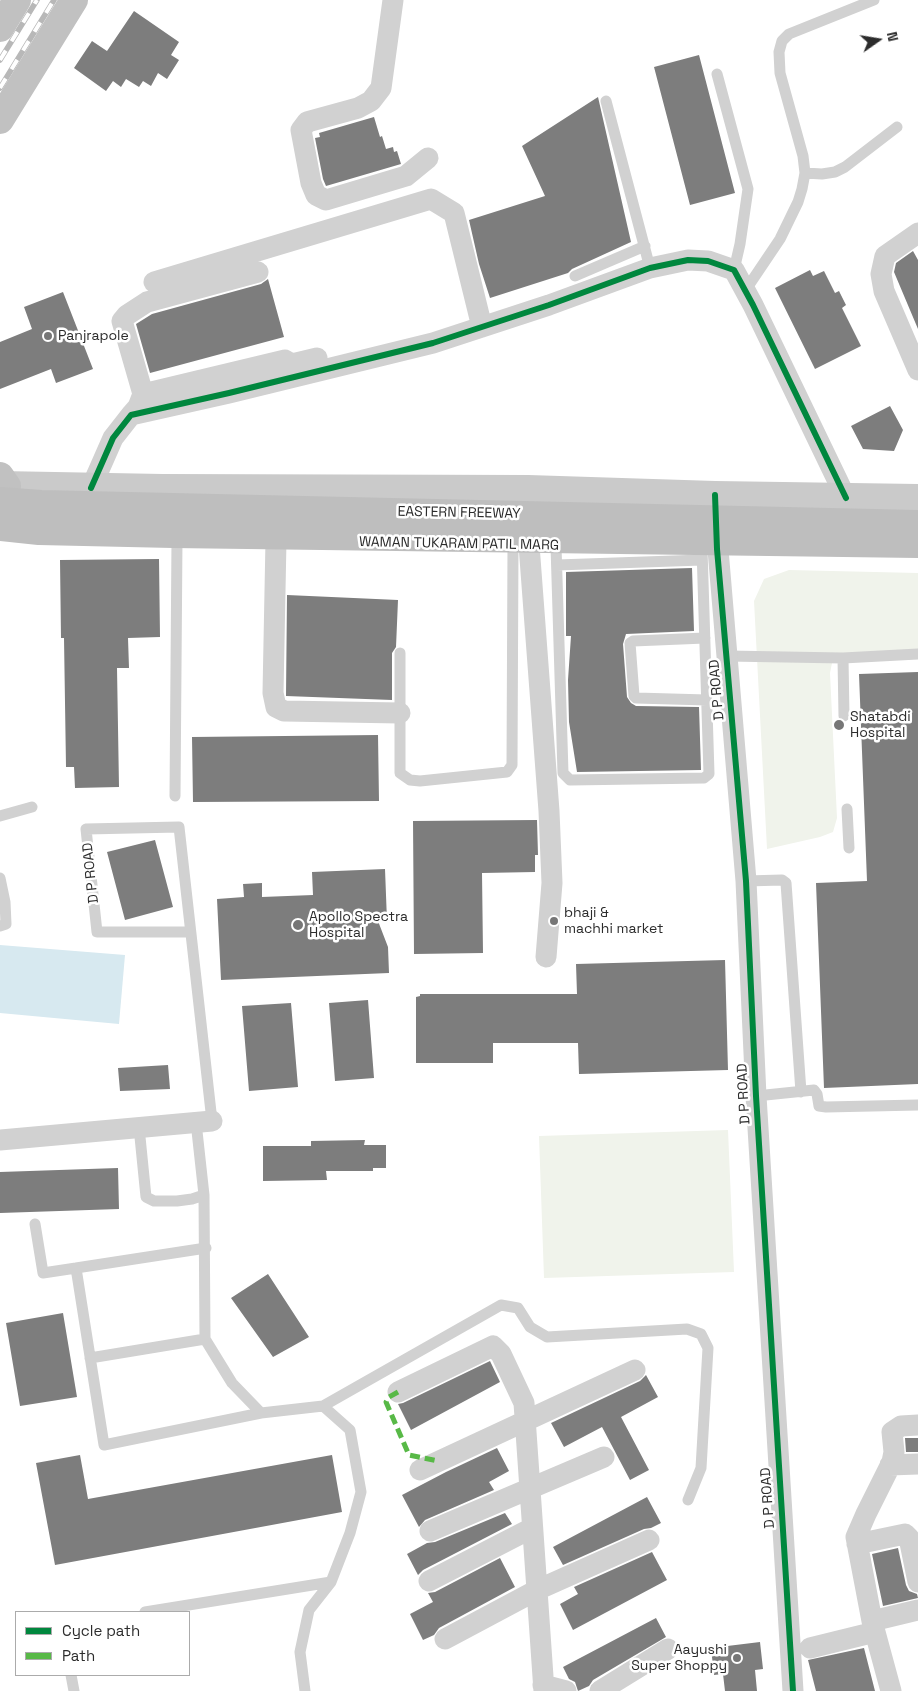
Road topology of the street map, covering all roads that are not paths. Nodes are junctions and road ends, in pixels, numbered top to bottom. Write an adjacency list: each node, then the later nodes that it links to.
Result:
1 (17, 0): 5 (highway)
2 (74, 0): 8 (highway)
3 (392, 0): 10 (street)
4 (874, 0): 11 (lane)
5 (0, 28)
6 (717, 74): 15 (lane)
7 (606, 101): 13 (lane)
8 (0, 120)
9 (897, 127): 11 (lane)
10 (428, 158)
11 (805, 173): 19 (lane)
12 (918, 233): 22 (street)
13 (645, 246): 14 (lane); 17 (lane)
14 (650, 268): 15 (street); 20 (street)
15 (734, 270): 19 (street)
16 (258, 272): 23 (street)
17 (575, 276)
18 (154, 282): 20 (street)
19 (745, 291): 30 (street)
20 (482, 327): 24 (street)
21 (324, 356): 23 (street)
22 (918, 370)
23 (143, 394): 24 (street)
24 (131, 415): 26 (street)
25 (2, 487): 26 (main road); 32 (highway, EASTERN FREEWAY, bridge)
26 (91, 488): 27 (main road)
27 (163, 488): 28 (main road); 35 (main road)
28 (490, 488): 29 (main road); 38 (main road)
29 (715, 495): 30 (main road); 40 (street, D P ROAD)
30 (846, 498): 31 (main road)
31 (918, 498)
32 (918, 524)
33 (0, 527): 37 (highway, EASTERN FREEWAY, bridge)
34 (0, 534): 35 (main road, WAMAN TUKARAM PATIL MARG)
35 (168, 539): 36 (main road, WAMAN TUKARAM PATIL MARG); 50 (lane)
36 (276, 540): 38 (main road, WAMAN TUKARAM PATIL MARG); 48 (street)
37 (918, 544)
38 (510, 545): 41 (main road, WAMAN TUKARAM PATIL MARG); 48 (lane); 59 (street)
39 (918, 552): 40 (main road, WAMAN TUKARAM PATIL MARG)
40 (707, 553): 41 (main road, WAMAN TUKARAM PATIL MARG); 42 (lane); 45 (street, D P ROAD)
41 (557, 555): 47 (lane)
42 (705, 638): 47 (lane); 47 (lane)
43 (400, 653): 48 (lane)
44 (918, 654): 46 (lane)
45 (727, 656): 46 (lane); 56 (street, D P ROAD)
46 (843, 658): 49 (lane)
47 (707, 700)
48 (400, 713)
49 (844, 716)
50 (175, 796)
51 (32, 807): 53 (lane)
52 (847, 809): 54 (lane)
53 (0, 816)
54 (849, 848)
55 (0, 878): 57 (lane)
56 (746, 880): 60 (lane); 61 (street, D P ROAD)
57 (0, 926)
58 (190, 932): 58 (lane, D P ROAD); 63 (lane, D P ROAD)
59 (546, 957)
60 (801, 1092): 61 (lane); 62 (lane)
61 (756, 1096): 104 (street, D P ROAD)
62 (918, 1105)
63 (204, 1122): 64 (street); 66 (lane, D P ROAD)
64 (139, 1127): 65 (street); 66 (lane)
65 (0, 1140)
66 (204, 1194): 68 (lane, D P ROAD)
67 (34, 1224): 69 (lane)
68 (206, 1248): 69 (lane); 70 (lane, D P ROAD)
69 (76, 1268): 71 (lane)
70 (205, 1339): 71 (lane); 75 (lane)
71 (90, 1358): 75 (lane)
72 (635, 1370): 76 (street)
73 (398, 1392): 76 (street)
74 (323, 1406): 75 (lane); 83 (lane); 89 (lane)
75 (261, 1413)
76 (524, 1421): 81 (street); 82 (street)
77 (918, 1425): 80 (street)
78 (604, 1457): 82 (street)
79 (918, 1464): 80 (street)
80 (890, 1465): 87 (street)
81 (420, 1470)
82 (529, 1488): 84 (street); 85 (street)
83 (688, 1500)
84 (532, 1528): 88 (street); 91 (street)
85 (430, 1531)
86 (649, 1540): 91 (street)
87 (857, 1544): 90 (street); 94 (street)
88 (429, 1581)
89 (331, 1582): 93 (lane); 101 (lane)
90 (918, 1582)
91 (536, 1590): 95 (street); 99 (street)
92 (918, 1610): 94 (street)
93 (151, 1611)
94 (873, 1627): 96 (street); 105 (street)
95 (444, 1639)
96 (810, 1648)
97 (668, 1649): 103 (street)
98 (71, 1676): 100 (lane)
99 (543, 1688): 102 (street)
100 (74, 1691)
101 (305, 1691)
102 (566, 1691)
103 (600, 1691)
104 (792, 1691)
105 (891, 1691)

